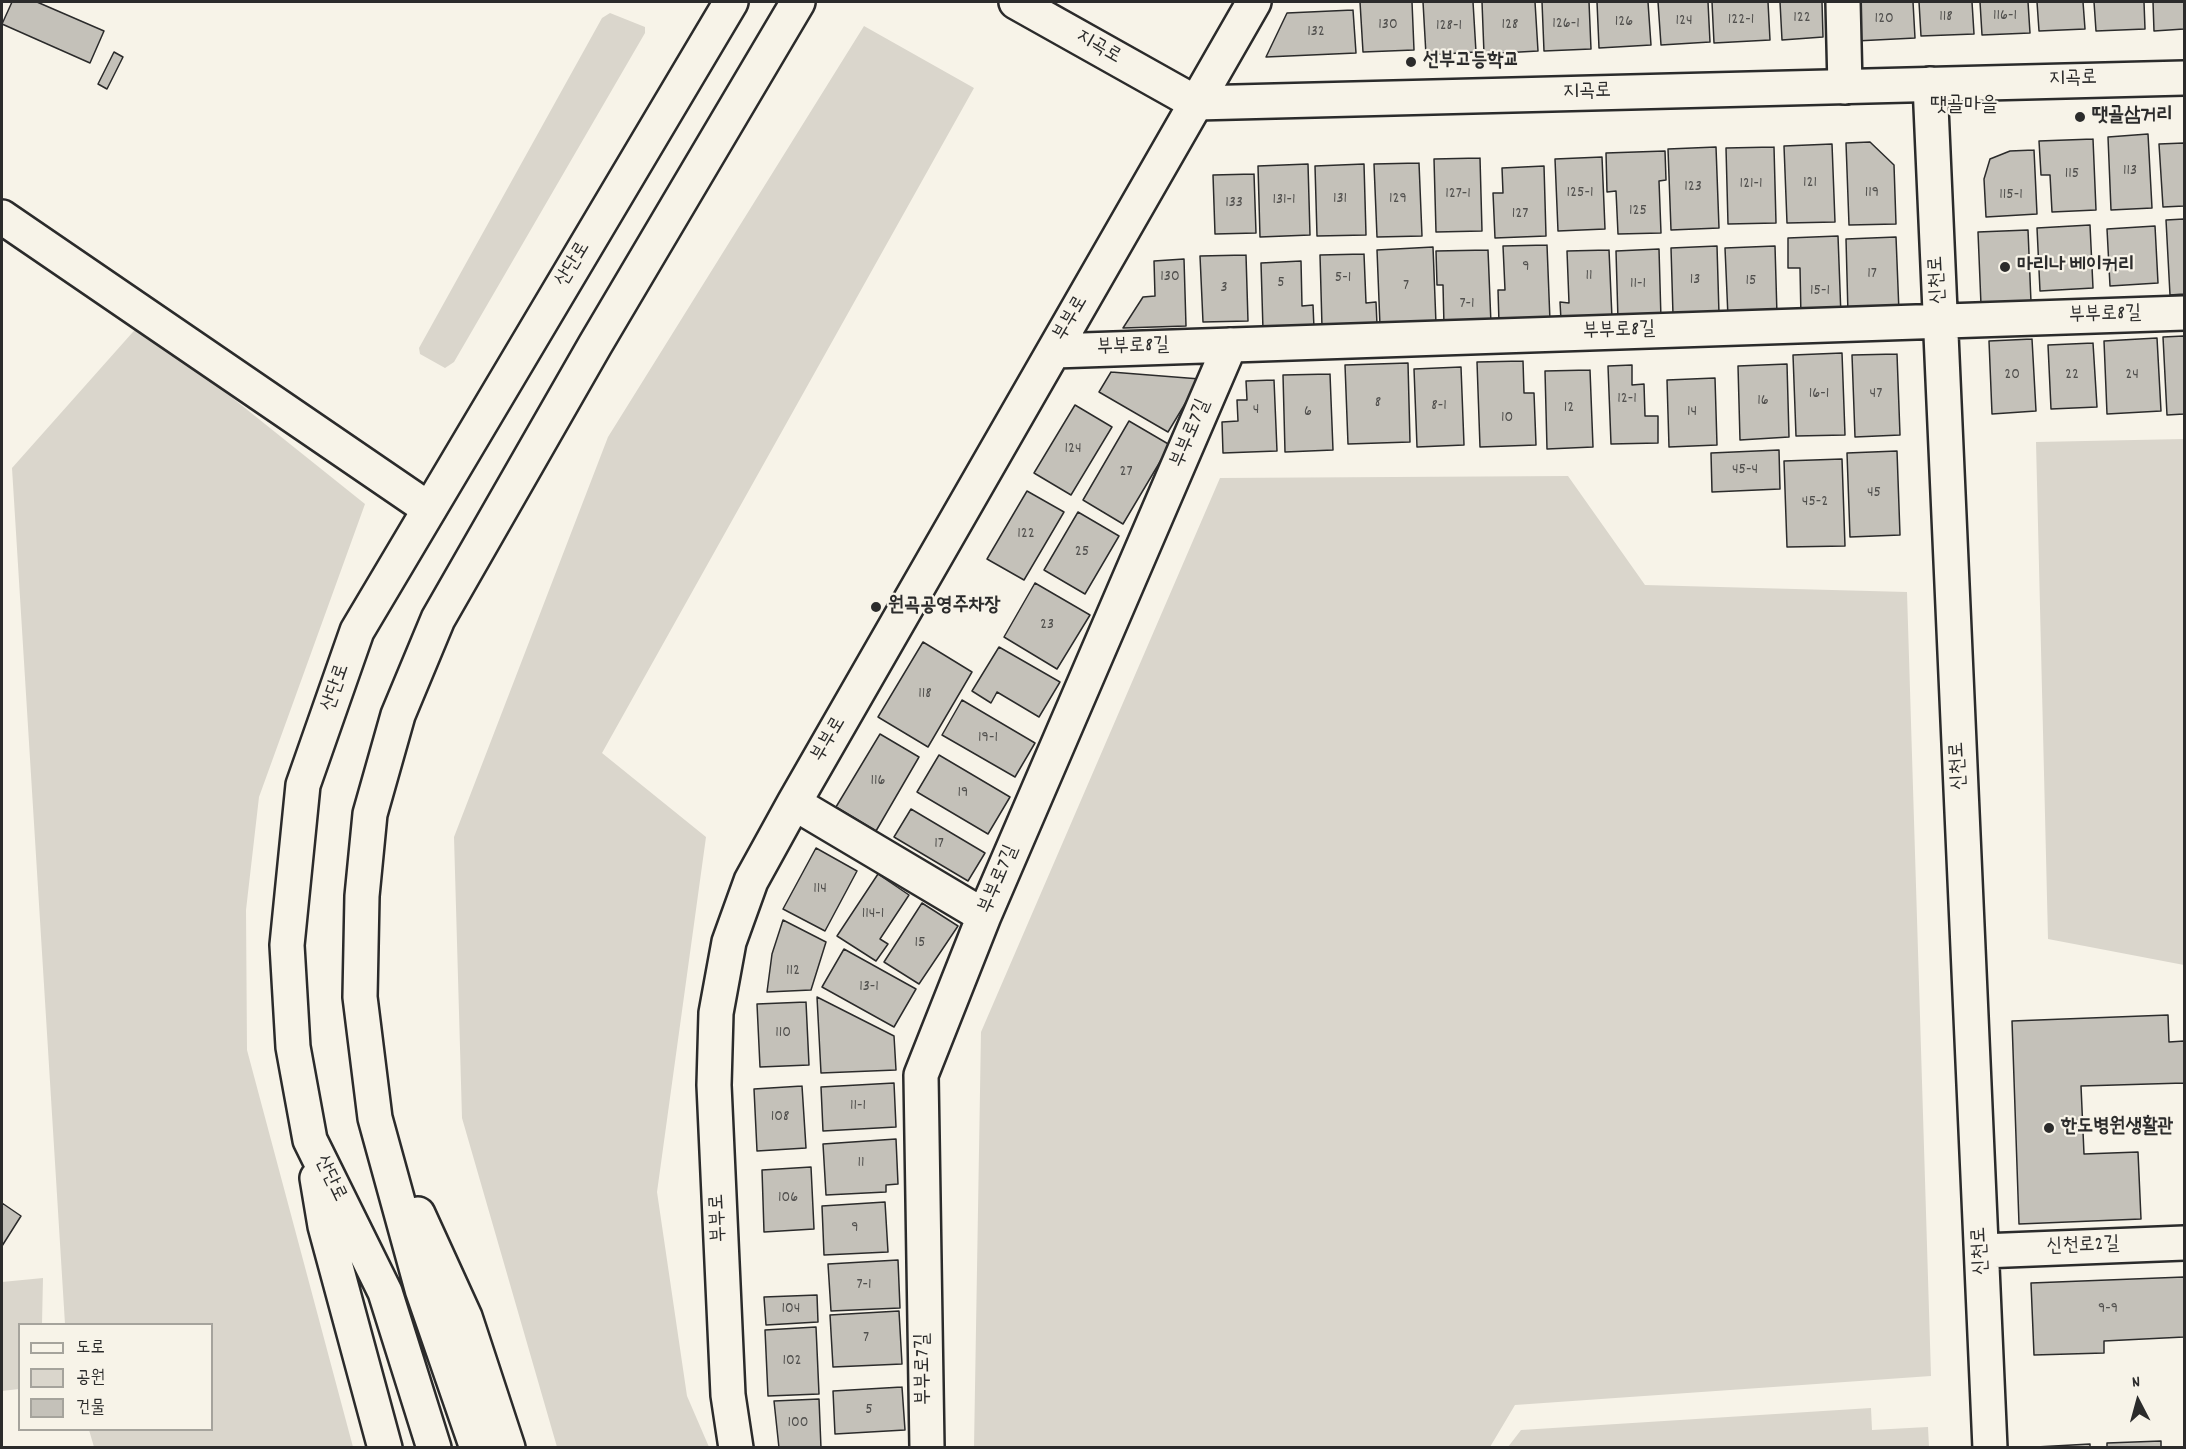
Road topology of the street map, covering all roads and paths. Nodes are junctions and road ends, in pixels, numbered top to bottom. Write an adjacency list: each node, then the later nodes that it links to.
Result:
1 (731, 2): 15 (street, 산단로)
2 (798, 2): 18 (street)
3 (1016, 2): 9 (street, 지곡로)
4 (1254, 2): 9 (street, 부부로)
5 (1843, 2): 8 (street)
6 (2184, 78): 7 (street, 지곡로)
7 (1930, 84): 8 (street, 지곡로); 12 (street, 신천로)
8 (1845, 87): 9 (street, 지곡로)
9 (1196, 103): 14 (street, 부부로)
10 (2, 217): 15 (street)
11 (2184, 313): 12 (street, 부부로8길)
12 (1941, 321): 13 (street, 부부로8길); 21 (street, 신천로)
13 (1230, 345): 14 (street, 부부로8길); 17 (street, 부부로7길)
14 (1054, 351): 16 (street, 부부로)
15 (429, 509): 19 (street, 산단로)
16 (794, 803): 17 (street); 26 (street, 부부로)
17 (984, 916): 27 (street, 부부로7길)
18 (375, 1118): 24 (street); 25 (street)
19 (310, 1140): 22 (street); 23 (street, 산단로)
20 (2184, 1243): 21 (street, 신천로2길)
21 (1982, 1251): 28 (street, 신천로)
22 (386, 1448)
23 (434, 1448)
24 (477, 1448)
25 (508, 1448)
26 (736, 1448)
27 (927, 1448)
28 (1990, 1448)

